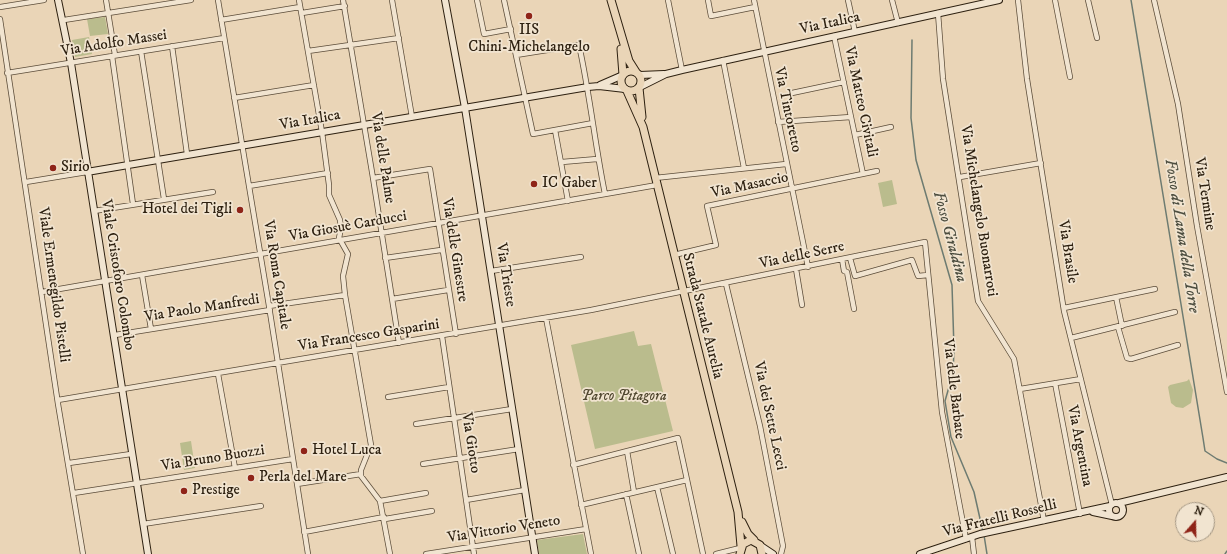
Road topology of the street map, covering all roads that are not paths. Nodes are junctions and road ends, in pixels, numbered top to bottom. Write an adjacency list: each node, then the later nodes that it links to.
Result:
1 (44, 0): 24 (street)
2 (58, 0): 31 (street, Viale Cristoforo Colombo)
3 (106, 0): 27 (street)
4 (191, 0): 27 (street, Via Adolfo Massei)
5 (218, 0): 32 (street, Via Roma Capitale)
6 (300, 0): 25 (street)
7 (344, 0): 23 (street, Via delle Palme)
8 (392, 0): 39 (street)
9 (445, 0): 65 (street, Via Trieste)
10 (477, 0): 34 (street)
11 (504, 0): 34 (street)
12 (611, 0): 36 (main road)
13 (668, 0): 50 (street)
14 (708, 0): 26 (street)
15 (754, 0): 26 (street, Via Tintoretto)
16 (848, 0): 35 (street)
17 (892, 0): 33 (street)
18 (999, 0): 29 (street, Via Italica)
19 (1018, 0): 81 (street, Via Brasile)
20 (1055, 0): 55 (street)
21 (1088, 0): 40 (street)
22 (1154, 0): 150 (street, Via Termine)
23 (345, 6): 28 (street); 41 (street, Via delle Palme)
24 (0, 7)
25 (300, 7): 28 (street); 32 (street)
26 (755, 7): 45 (street, Via Tintoretto)
27 (108, 13): 31 (street, Via Adolfo Massei); 46 (street)
28 (302, 13): 44 (street)
29 (938, 13): 33 (street, Via Italica); 89 (street, Via Michelangelo Buonarroti)
30 (0, 19): 51 (street, Viale Ermenegildo Pistelli)
31 (64, 20): 49 (street, Viale Cristoforo Colombo)
32 (221, 20): 38 (street, Via Roma Capitale)
33 (898, 23): 35 (street, Via Italica)
34 (511, 29): 47 (street)
35 (855, 32): 37 (street, Via Italica)
36 (620, 35): 52 (main road); 54 (main road)
37 (834, 36): 45 (street, Via Italica); 56 (street, Via Matteo Civitali)
38 (224, 38): 42 (street, Via Adolfo Massei); 63 (street, Via Roma Capitale)
39 (399, 38): 41 (street); 66 (street)
40 (1097, 38)
41 (351, 45): 44 (street); 70 (street, Via delle Palme)
42 (172, 46): 43 (street, Via Adolfo Massei); 77 (street)
43 (141, 51): 46 (street, Via Adolfo Massei); 79 (street)
44 (308, 51): 57 (street)
45 (763, 51): 48 (street, Via Italica); 68 (street, Via Tintoretto)
46 (113, 55): 49 (street, Via Adolfo Massei); 83 (street)
47 (516, 55): 59 (street); 64 (street)
48 (723, 60): 50 (street, Via Italica); 84 (street)
49 (71, 63): 51 (street, Via Adolfo Massei); 86 (street, Viale Cristoforo Colombo)
50 (682, 70): 53 (street, Via Italica)
51 (7, 73): 92 (street, Viale Ermenegildo Pistelli)
52 (638, 74): 53 (street, Via Italica); 54 (main road); 60 (main road)
53 (666, 74): 60 (street, Via Italica)
54 (623, 75): 58 (street, Via Italica); 61 (main road)
55 (1070, 77)
56 (844, 82): 62 (street); 67 (street, Via Matteo Civitali)
57 (314, 85): 63 (street); 74 (street)
58 (599, 86): 59 (street, Via Italica); 61 (street, Via Italica)
59 (588, 87): 64 (street, Via Italica); 69 (street)
60 (639, 87): 61 (main road); 71 (main road, Strada Statale Aurelia)
61 (626, 90): 71 (main road, Strada Statale Aurelia)
62 (792, 93)
63 (234, 98): 76 (street, Via Roma Capitale)
64 (525, 98): 65 (street, Via Italica); 73 (street)
65 (465, 108): 66 (street, Via Italica); 101 (street, Via Trieste)
66 (412, 117): 70 (street, Via Italica)
67 (851, 117): 68 (street); 75 (street, Via Matteo Civitali)
68 (778, 122): 82 (street, Via Tintoretto)
69 (593, 123): 73 (street); 78 (street)
70 (364, 125): 74 (street, Via Italica); 90 (street, Via delle Palme)
71 (643, 127): 91 (main road, Strada Statale Aurelia)
72 (891, 127): 75 (street)
73 (555, 130): 80 (street)
74 (322, 132): 76 (street, Via Italica); 87 (street)
75 (855, 135): 88 (street, Via Matteo Civitali)
76 (242, 145): 77 (street, Via Italica); 93 (street, Via Roma Capitale)
77 (187, 154): 79 (street, Via Italica)
78 (597, 159): 80 (street); 96 (street)
79 (158, 160): 83 (street, Via Italica); 97 (street)
80 (562, 162): 98 (street)
81 (1041, 163): 89 (street); 129 (street, Via Brasile)
82 (786, 164): 84 (street, Via Giosuè Carducci); 94 (street, Via Tintoretto)
83 (126, 165): 86 (street, Via Italica); 99 (street)
84 (744, 168): 91 (street, Via Giosuè Carducci)
85 (877, 171): 88 (street, Via Masaccio)
86 (87, 172): 92 (street, Via Italica); 100 (street, Viale Cristoforo Colombo)
87 (328, 174): 93 (street); 104 (street)
88 (863, 174): 94 (street, Via Masaccio)
89 (960, 177): 149 (street, Via Michelangelo Buonarroti)
90 (374, 178): 102 (street, Via delle Ginestre); 103 (street, Via delle Palme)
91 (656, 181): 96 (street, Via Giosuè Carducci); 108 (main road, Strada Statale Aurelia)
92 (26, 182): 122 (street, Viale Ermenegildo Pistelli)
93 (249, 186): 107 (street, Via Roma Capitale)
94 (792, 189): 108 (street, Via Masaccio); 113 (street, Via Tintoretto)
95 (213, 192): 97 (street)
96 (605, 194): 98 (street, Via Giosuè Carducci)
97 (164, 199): 99 (street)
98 (567, 201): 101 (street, Via Giosuè Carducci)
99 (133, 204): 100 (street)
100 (94, 211): 118 (street, Viale Cristoforo Colombo)
101 (482, 216): 102 (street, Via Giosuè Carducci); 115 (street, Via Trieste)
102 (437, 224): 103 (street, Via Giosuè Carducci); 106 (street, Via delle Ginestre)
103 (382, 234): 104 (street, Via Giosuè Carducci); 110 (street, Via delle Palme)
104 (341, 241): 107 (street, Via Giosuè Carducci); 124 (street)
105 (925, 242): 111 (street, Via delle Serre); 117 (street, Via delle Barbate)
106 (441, 250): 110 (street); 121 (street, Via delle Ginestre)
107 (260, 254): 116 (street, Via Giosuè Carducci); 128 (street, Via Roma Capitale)
108 (674, 255): 123 (main road, Strada Statale Aurelia)
109 (581, 257): 115 (street)
110 (385, 258): 126 (street, Via delle Palme)
111 (850, 258): 112 (street, Via delle Serre); 117 (street)
112 (842, 260): 113 (street, Via delle Serre); 130 (street)
113 (808, 267): 114 (street, Via delle Serre)
114 (796, 269): 119 (street, Via delle Serre); 127 (street)
115 (491, 271): 133 (street, Via Trieste)
116 (142, 275): 118 (street, Via Giosuè Carducci); 135 (street)
117 (928, 275): 195 (street, Via delle Barbate)
118 (105, 281): 122 (street, Via Giosuè Carducci); 137 (street, Viale Cristoforo Colombo)
119 (726, 284): 123 (street, Via delle Serre); 214 (street, Via dei Sette Lecci)
120 (1154, 289): 125 (street)
121 (448, 290): 126 (street); 136 (street, Via delle Ginestre)
122 (42, 292): 152 (street, Viale Ermenegildo Pistelli)
123 (684, 292): 132 (street, Via Francesco Gasparini); 185 (main road, Strada Statale Aurelia)
124 (345, 294): 128 (street, Via Paolo Manfredi); 142 (street)
125 (1116, 297): 129 (street); 134 (street)
126 (392, 299): 140 (street, Via delle Palme)
127 (802, 305)
128 (269, 308): 135 (street, Via Paolo Manfredi); 143 (street, Via Roma Capitale)
129 (1064, 308): 139 (street, Via Brasile)
130 (854, 309)
131 (1175, 312): 134 (street)
132 (546, 318): 133 (street, Via Francesco Gasparini); 163 (street)
133 (500, 326): 136 (street, Via Francesco Gasparini); 153 (street, Via Trieste)
134 (1120, 326): 139 (street); 141 (street)
135 (151, 329): 137 (street, Via Paolo Manfredi)
136 (456, 334): 138 (street, Via Francesco Gasparini)
137 (115, 335): 148 (street, Viale Cristoforo Colombo)
138 (442, 336): 140 (street, Via Francesco Gasparini); 147 (street, Via Giotto)
139 (1071, 338): 145 (street, Via Brasile)
140 (399, 343): 142 (street, Via Francesco Gasparini)
141 (1178, 345)
142 (355, 350): 143 (street, Via Francesco Gasparini); 165 (street)
143 (278, 364): 144 (street, Via Francesco Gasparini); 159 (street, Via Roma Capitale)
144 (218, 374): 148 (street, Via Francesco Gasparini); 164 (street)
145 (1081, 379): 146 (street); 181 (street, Via Brasile)
146 (1055, 383): 149 (street); 187 (street, Via Argentina)
147 (449, 387): 151 (street); 154 (street, Via Giotto)
148 (122, 390): 152 (street, Via Francesco Gasparini); 158 (street, Viale Cristoforo Colombo)
149 (1020, 390): 190 (street, Via Michelangelo Buonarroti)
150 (1227, 392)
151 (388, 396)
152 (58, 400): 161 (street, Viale Ermenegildo Pistelli)
153 (512, 409): 154 (street); 156 (street, Via Trieste)
154 (454, 418): 155 (street); 160 (street, Via Giotto)
155 (416, 424)
156 (519, 449): 160 (street); 171 (street, Via Trieste)
157 (627, 451): 163 (street); 167 (street); 172 (street)
158 (131, 454): 161 (street); 168 (street, Viale Cristoforo Colombo)
159 (293, 459): 164 (street, Via Bruno Buozzi); 169 (street, Via Roma Capitale)
160 (460, 459): 162 (street); 177 (street, Via Giotto)
161 (69, 463): 173 (street, Viale Ermenegildo Pistelli)
162 (423, 464)
163 (573, 465): 180 (street)
164 (235, 468): 168 (street, Via Bruno Buozzi)
165 (361, 474): 169 (street); 178 (street)
166 (1227, 477): 176 (street)
167 (687, 480): 170 (street); 210 (street)
168 (136, 483): 173 (street, Via Bruno Buozzi); 191 (street, Viale Cristoforo Colombo)
169 (297, 484): 193 (street, Via Roma Capitale)
170 (657, 487): 172 (street); 209 (street)
171 (525, 490): 177 (street); 194 (street, Via Trieste)
172 (634, 492): 175 (street)
173 (74, 493): 200 (street, Viale Ermenegildo Pistelli)
174 (426, 493): 178 (street)
175 (626, 494): 180 (street); 208 (street)
176 (1148, 496): 179 (street); 183 (street)
177 (466, 500): 198 (street, Via Giotto)
178 (380, 501): 189 (street)
179 (1119, 503): 181 (street); 183 (street)
180 (581, 505): 192 (street)
181 (1111, 505): 186 (street, Via Fratelli Rosselli); 188 (street)
182 (261, 506): 191 (street)
183 (1124, 510): 188 (street)
184 (432, 511): 189 (street)
185 (738, 512): 196 (main road, Strada Statale Aurelia); 199 (main road, Strada Statale Aurelia)
186 (1087, 512): 187 (street, Via Fratelli Rosselli); 188 (street)
187 (1080, 514): 190 (street, Via Fratelli Rosselli)
188 (1112, 516)
189 (384, 518): 193 (street); 203 (street)
190 (1044, 521): 195 (street, Via Fratelli Rosselli)
191 (143, 524): 201 (street, Viale Cristoforo Colombo)
192 (586, 529): 194 (street, Via Vittorio Veneto); 207 (street)
193 (304, 532): 202 (street, Via Roma Capitale)
194 (532, 538): 198 (street, Via Vittorio Veneto); 206 (street, Via Trieste)
195 (968, 538): 215 (street, Via Fratelli Rosselli); 216 (street, Via delle Barbate)
196 (754, 540): 197 (main road, Strada Statale Aurelia); 199 (main road)
197 (761, 546): 212 (main road); 213 (street)
198 (473, 547): 204 (street, Via Vittorio Veneto); 205 (street, Via Giotto)
199 (740, 549): 211 (street)
200 (83, 554)
201 (148, 554)
202 (308, 554)
203 (390, 554)
204 (426, 554)
205 (474, 554)
206 (535, 554)
207 (591, 554)
208 (639, 554)
209 (673, 554)
210 (703, 554)
211 (716, 554)
212 (762, 554)
213 (773, 554)
214 (781, 554)
215 (920, 554)
216 (974, 554)

